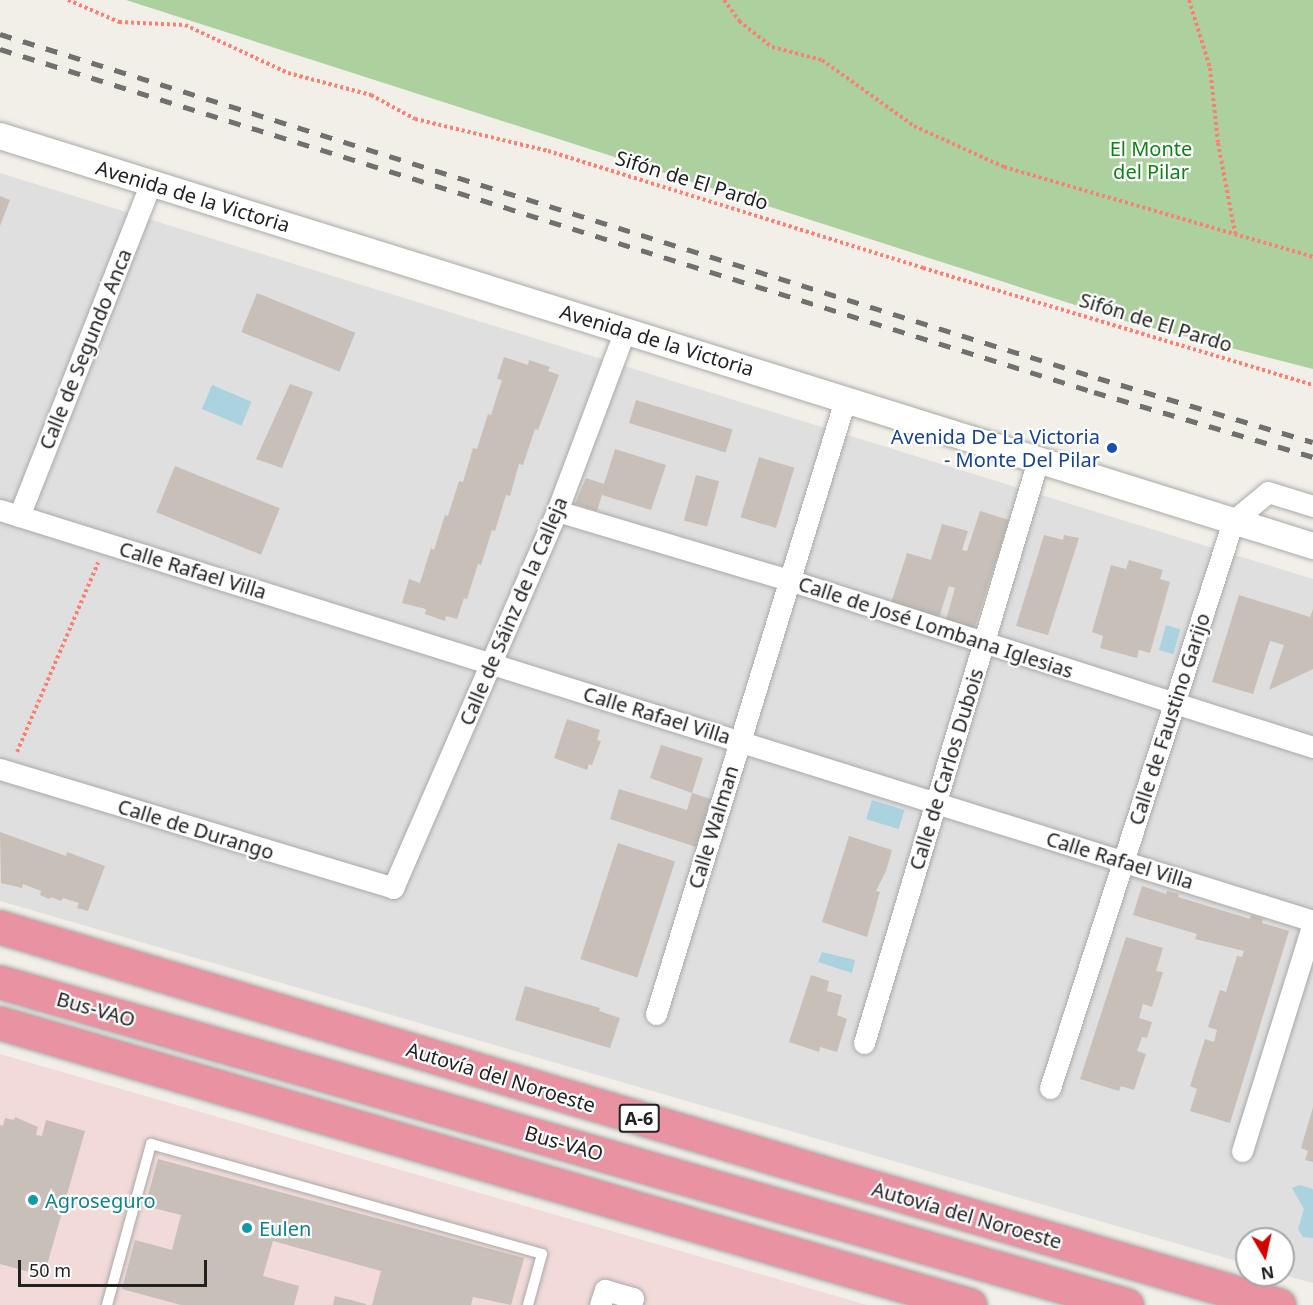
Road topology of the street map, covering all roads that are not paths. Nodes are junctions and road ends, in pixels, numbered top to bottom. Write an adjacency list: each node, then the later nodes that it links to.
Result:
1 (0, 136): 2 (street, Avenida de la Victoria)
2 (151, 183): 3 (street, Avenida de la Victoria); 8 (street, Calle de Segundo Anca)
3 (625, 330): 4 (street, Avenida de la Victoria); 7 (street, Calle de Sáinz de la Calleja)
4 (845, 400): 5 (street, Avenida de la Victoria); 11 (street, Calle Walman)
5 (1038, 460): 9 (street, Avenida de la Victoria); 12 (street, Calle de Carlos Dubois)
6 (1313, 506): 9 (street)
7 (557, 512): 11 (street, Calle de José Lombana Iglesias); 13 (street, Calle de Sáinz de la Calleja)
8 (10, 513): 13 (street, Calle Rafael Villa)
9 (1233, 521): 10 (street, Avenida de la Victoria); 14 (street, Calle de Faustino Garijo)
10 (1313, 546)
11 (789, 580): 12 (street, Calle de José Lombana Iglesias); 15 (street, Calle Walman)
12 (984, 643): 14 (street, Calle de José Lombana Iglesias); 18 (street, Calle de Carlos Dubois)
13 (492, 664): 15 (street, Calle Rafael Villa); 20 (street, Calle de Sáinz de la Calleja)
14 (1174, 703): 16 (street, Calle de José Lombana Iglesias); 19 (street, Calle de Faustino Garijo)
15 (740, 742): 18 (street, Calle Rafael Villa); 24 (street, Calle Walman)
16 (1313, 747)
17 (4, 771): 20 (street, Calle de Durango)
18 (936, 803): 19 (street, Calle Rafael Villa); 26 (street, Calle de Carlos Dubois)
19 (1123, 861): 21 (street, Calle Rafael Villa); 27 (street, Calle de Faustino Garijo)
20 (393, 888)
21 (1313, 922): 28 (street)
22 (0, 927): 35 (highway, Autovía del Noroeste / A-6)
23 (0, 982): 34 (highway, Bus-VAO)
24 (656, 1014)
25 (0, 1023): 33 (highway)
26 (864, 1042)
27 (1050, 1088)
28 (1242, 1151)
29 (107, 1305): 30 (lane)
30 (528, 1305)
31 (600, 1305): 32 (street)
32 (631, 1305)
33 (970, 1305)
34 (1127, 1305)
35 (1279, 1305)

